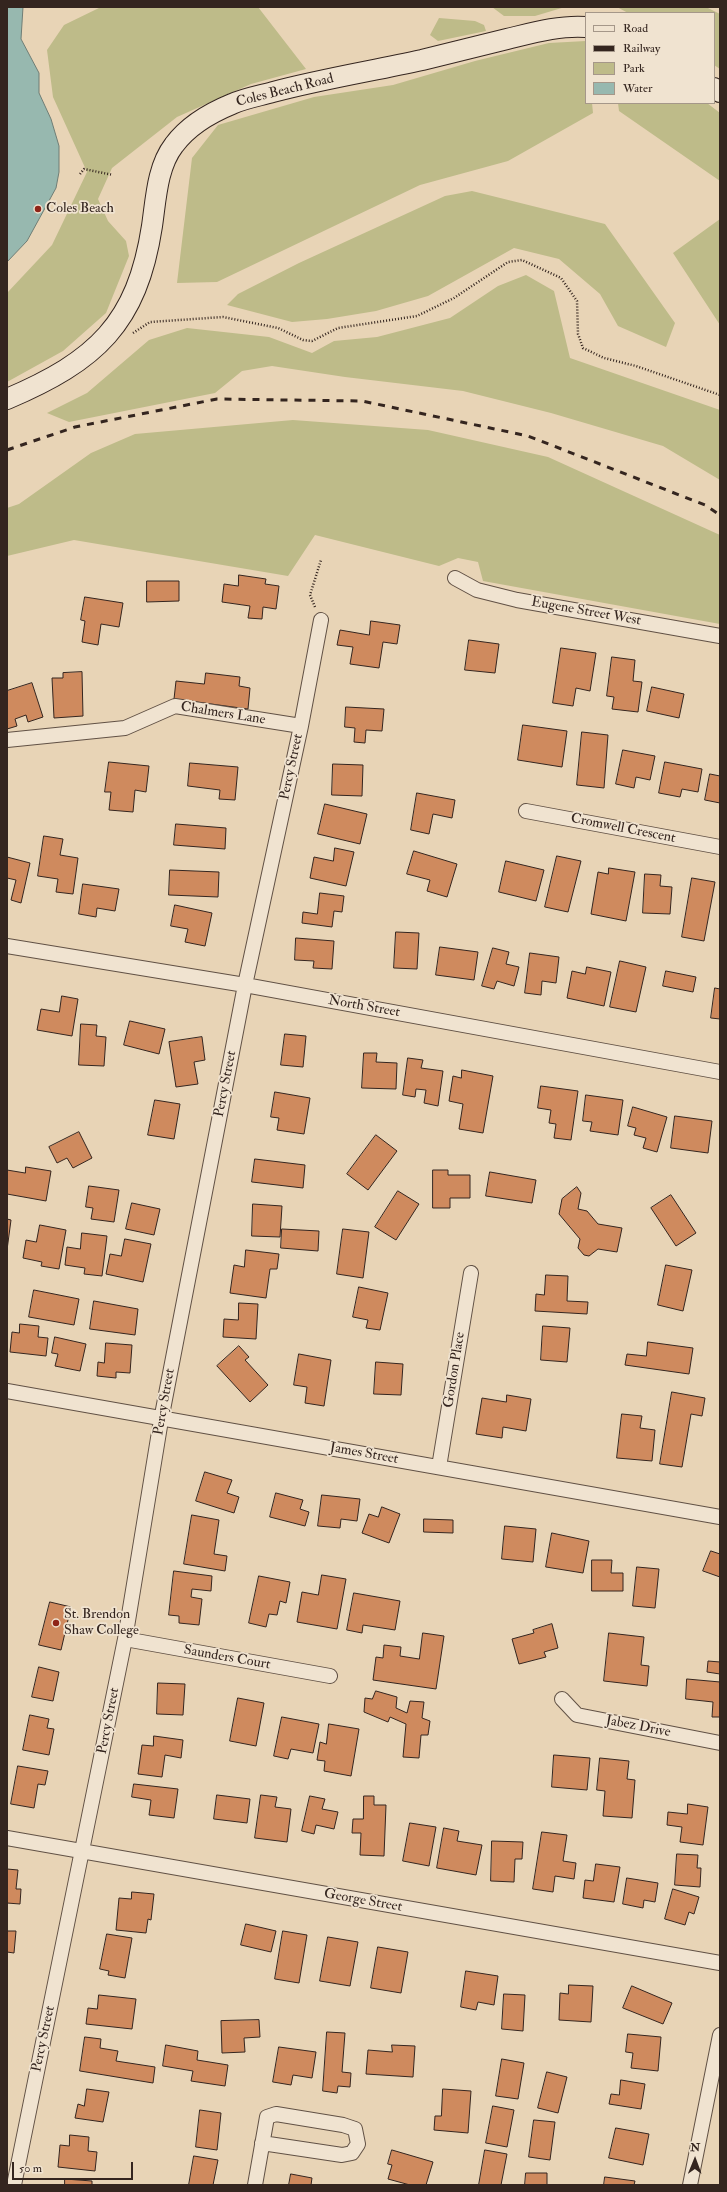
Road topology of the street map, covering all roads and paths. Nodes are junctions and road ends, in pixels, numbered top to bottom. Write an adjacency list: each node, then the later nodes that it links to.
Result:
1 (585, 27): 6 (street, Coles Beach Road)
2 (80, 174): 3 (path)
3 (113, 175)
4 (128, 336): 5 (path)
5 (720, 395)
6 (7, 399)
7 (321, 560): 9 (path)
8 (455, 578): 10 (street, Eugene Street West)
9 (321, 620): 11 (street, Percy Street)
10 (720, 636)
11 (301, 726): 12 (street, Chalmers Lane); 16 (street, Percy Street)
12 (7, 740)
13 (526, 811): 14 (street, Cromwell Crescent)
14 (720, 847)
15 (7, 946): 16 (street, North Street)
16 (245, 985): 17 (street, North Street); 20 (street, Percy Street)
17 (720, 1072)
18 (471, 1273): 21 (street, Gordon Place)
19 (7, 1392): 20 (street, James Street)
20 (161, 1420): 21 (street, James Street); 23 (street, Percy Street)
21 (440, 1467): 22 (street, James Street)
22 (720, 1517)
23 (125, 1639): 24 (street, Saunders Court); 28 (street, Percy Street)
24 (330, 1676)
25 (562, 1699): 26 (street, Jabez Drive)
26 (720, 1742)
27 (7, 1838): 28 (street, George Street)
28 (82, 1852): 29 (street, George Street); 32 (street, Percy Street)
29 (720, 1963)
30 (720, 2034): 34 (street)
31 (262, 2143): 31 (street); 33 (street)
32 (14, 2185)
33 (255, 2185)
34 (690, 2185)

